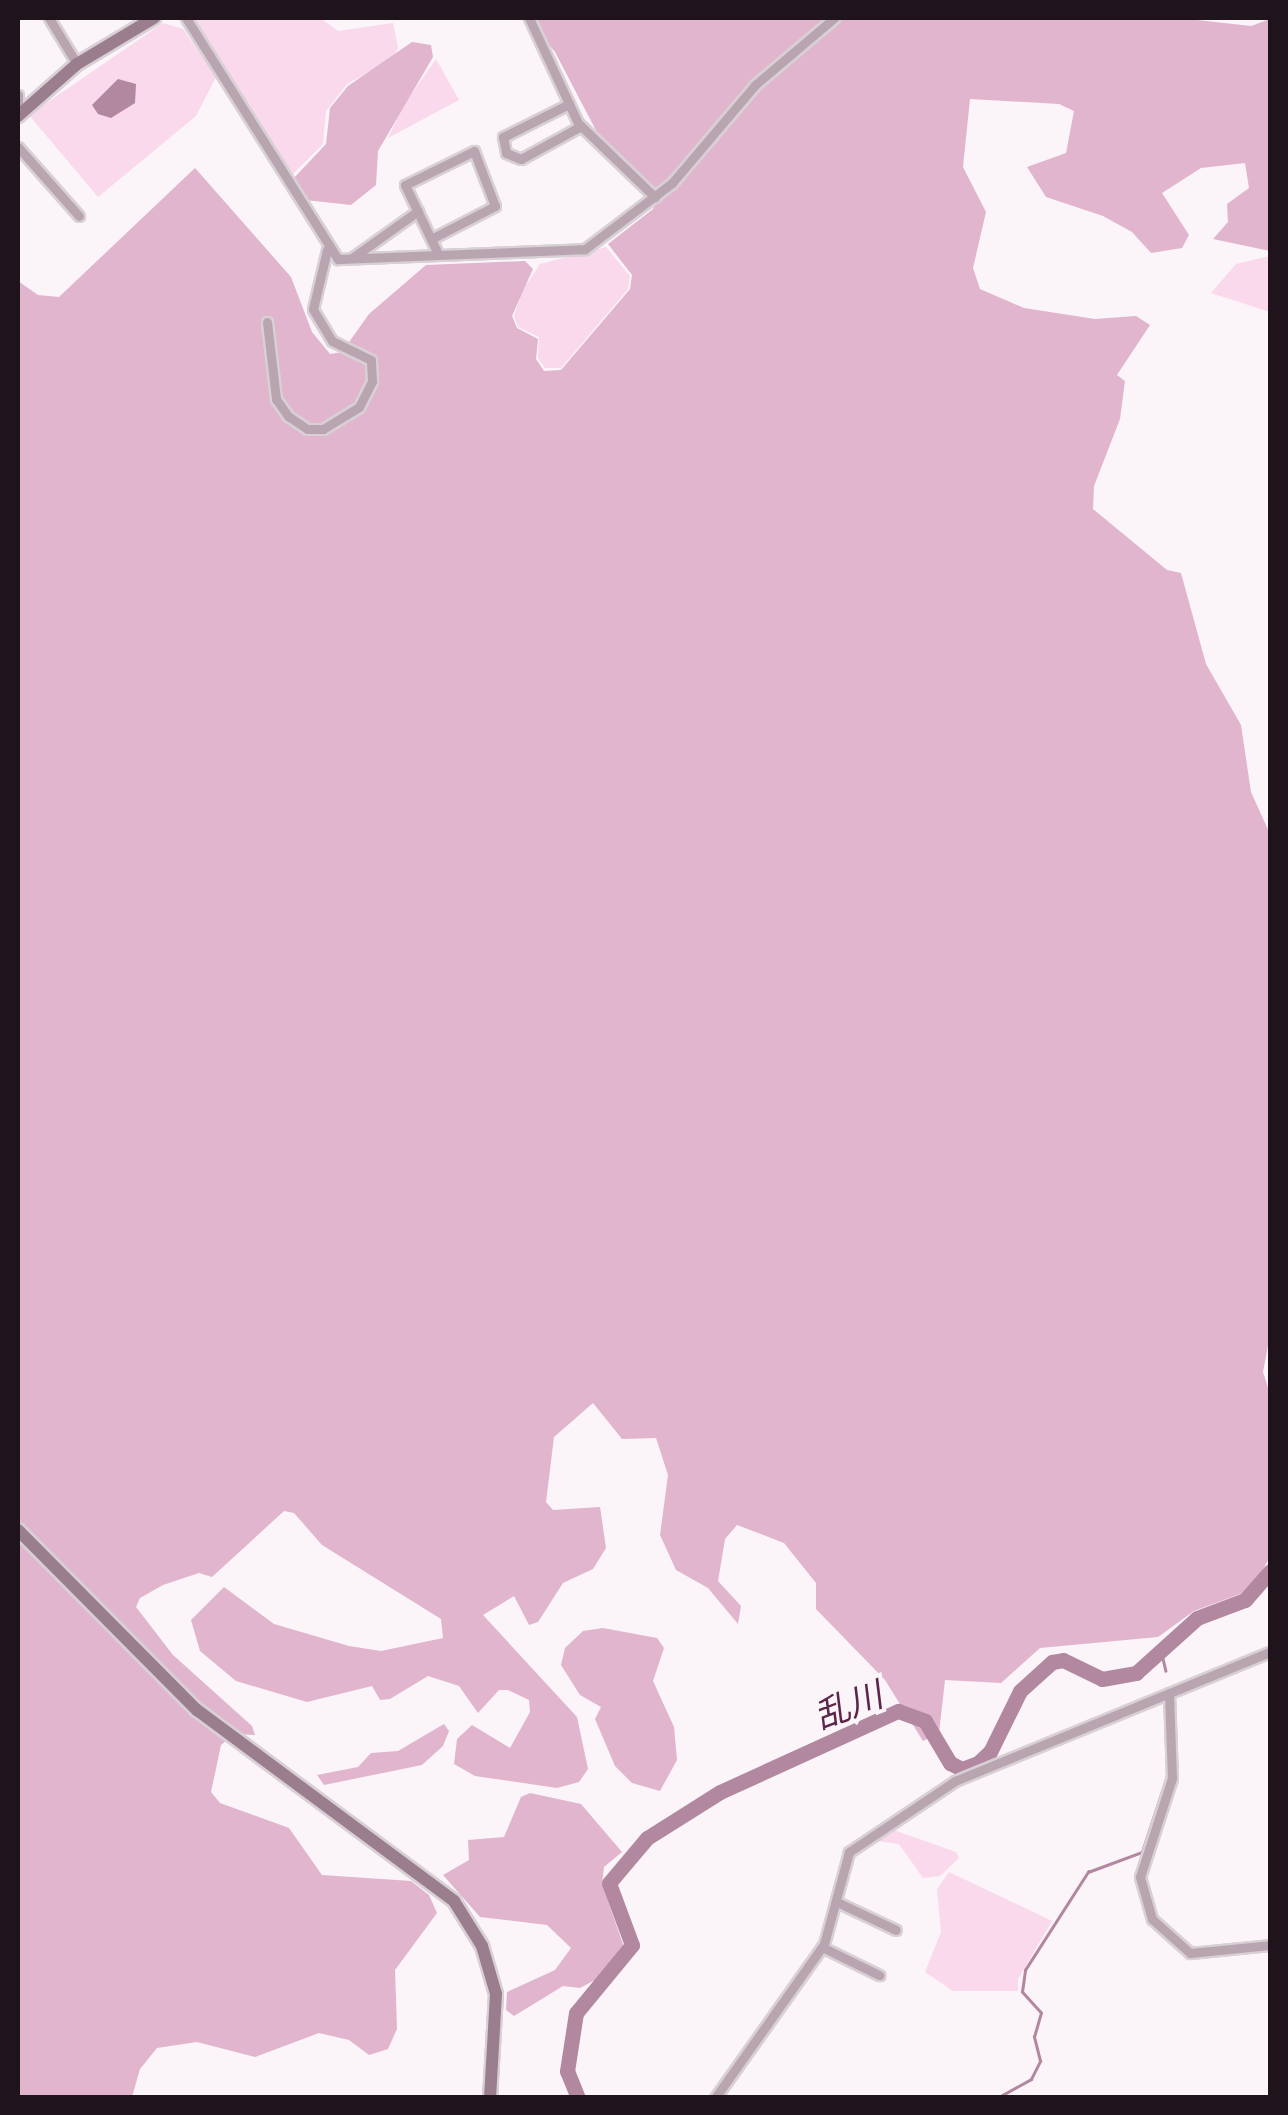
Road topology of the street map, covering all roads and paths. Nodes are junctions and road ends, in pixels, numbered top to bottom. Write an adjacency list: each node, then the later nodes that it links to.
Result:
1 (48, 18): 6 (street)
2 (154, 18): 6 (street)
3 (186, 18): 16 (street)
4 (528, 18): 8 (street)
5 (834, 18): 12 (street)
6 (78, 64): 9 (street)
7 (18, 94): 9 (street)
8 (569, 104): 10 (street); 10 (street)
9 (18, 115)
10 (582, 126): 12 (street)
11 (18, 146): 14 (street)
12 (654, 198): 17 (street)
13 (418, 211): 15 (street); 15 (street); 18 (street)
14 (78, 216)
15 (431, 239): 17 (street)
16 (327, 250): 18 (street); 19 (street)
17 (438, 254): 18 (street)
18 (352, 258)
19 (267, 322)
20 (18, 1530): 28 (street)
21 (1270, 1652): 22 (street)
22 (1169, 1693): 23 (street); 25 (street)
23 (837, 1902): 24 (street); 26 (street)
24 (896, 1930)
25 (1270, 1945)
26 (822, 1946): 27 (street); 29 (street)
27 (879, 1975)
28 (490, 2098)
29 (715, 2098)

